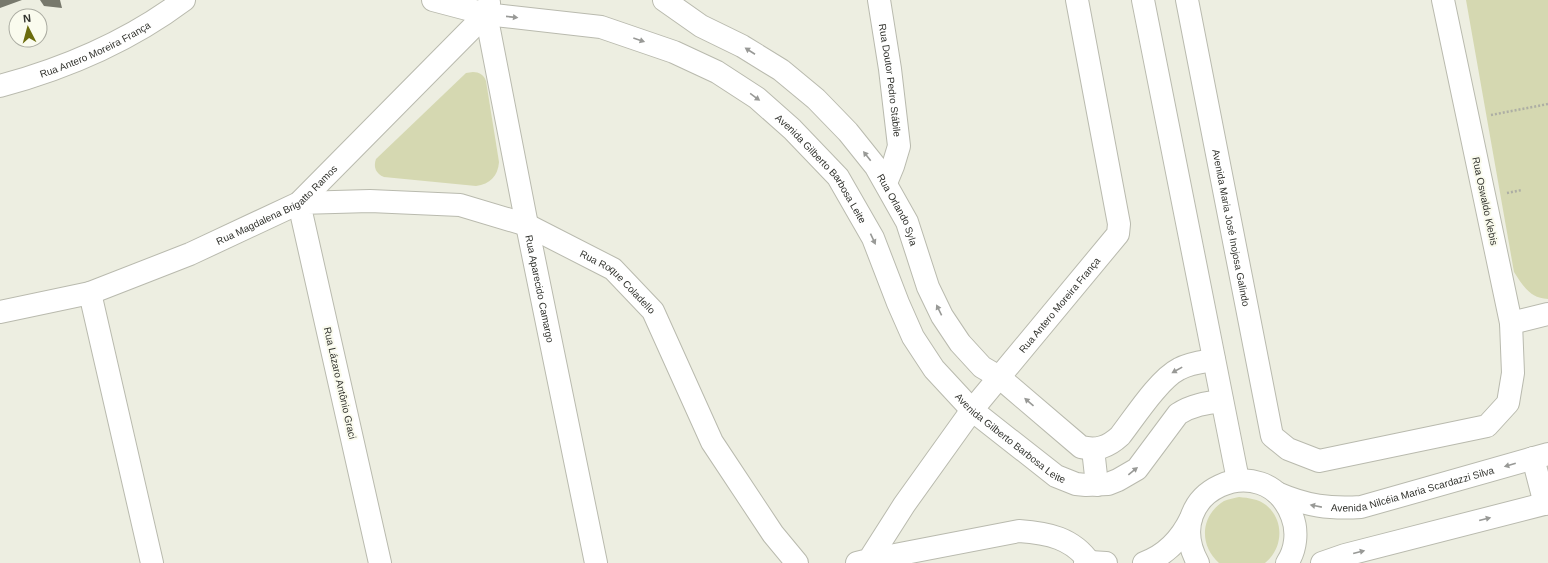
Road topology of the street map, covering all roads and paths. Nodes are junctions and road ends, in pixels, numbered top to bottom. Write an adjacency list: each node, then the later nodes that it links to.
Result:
1 (184, 0): 10 (street, Rua Antero Moreira França)
2 (433, 0): 9 (street, Avenida Gilberto Barbosa Leite)
3 (665, 0): 13 (street, Rua Orlando Syla, one-way to 3)
4 (879, 0): 13 (street, Rua Doutor Pedro Stábile)
5 (1078, 0): 21 (street, Rua Antero Moreira França)
6 (1143, 0): 20 (street)
7 (1187, 0): 23 (street, Avenida Maria José Inojosa Galindo)
8 (1443, 0): 12 (street, Rua Oswaldo Klebis)
9 (488, 7): 14 (street, Rua Magdalena Brigatto Ramos); 15 (street, Rua Aparecido Camargo); 24 (street, Avenida Gilberto Barbosa Leite, one-way to 24)
10 (0, 86)
11 (1548, 104): 12 (path)
12 (1468, 120): 19 (street, Rua Oswaldo Klebis)
13 (886, 182): 21 (street, Rua Orlando Syla, one-way to 13)
14 (300, 202): 15 (street, Rua Roque Coladello); 16 (street, Rua Magdalena Brigatto Ramos); 34 (street, Rua Lázaro Antônio Graci)
15 (527, 225): 35 (street, Rua Aparecido Camargo); 36 (street, Rua Roque Coladello)
16 (90, 293): 17 (street, Rua Magdalena Brigatto Ramos); 33 (street)
17 (0, 312)
18 (1548, 314): 19 (street)
19 (1511, 323): 23 (street, Rua Oswaldo Klebis)
20 (1214, 360): 22 (street); 25 (street, one-way to 25)
21 (999, 377): 24 (street, Rua Antero Moreira França); 25 (street, Rua Orlando Syla, one-way to 21)
22 (1222, 401): 27 (street); 28 (street, Avenida Gilberto Barbosa Leite, one-way to 22)
23 (1508, 403)
24 (972, 410): 28 (street, Avenida Gilberto Barbosa Leite); 32 (street, Rua Antero Moreira França)
25 (1093, 449): 28 (street)
26 (1541, 456): 29 (street, Avenida Nilcéia Maria Scardazzi Silva, one-way to 29); 30 (street)
27 (1238, 480): 29 (street, Avenida Nilcéia Maria Scardazzi Silva); 31 (street)
28 (1097, 485)
29 (1278, 493): 40 (street)
30 (1546, 504): 41 (street, one-way to 30)
31 (1191, 517): 38 (street); 39 (street)
32 (863, 562): 37 (street)
33 (152, 563)
34 (380, 563)
35 (596, 563)
36 (797, 563)
37 (1093, 563)
38 (1144, 563)
39 (1198, 563)
40 (1286, 563)
41 (1322, 563)

